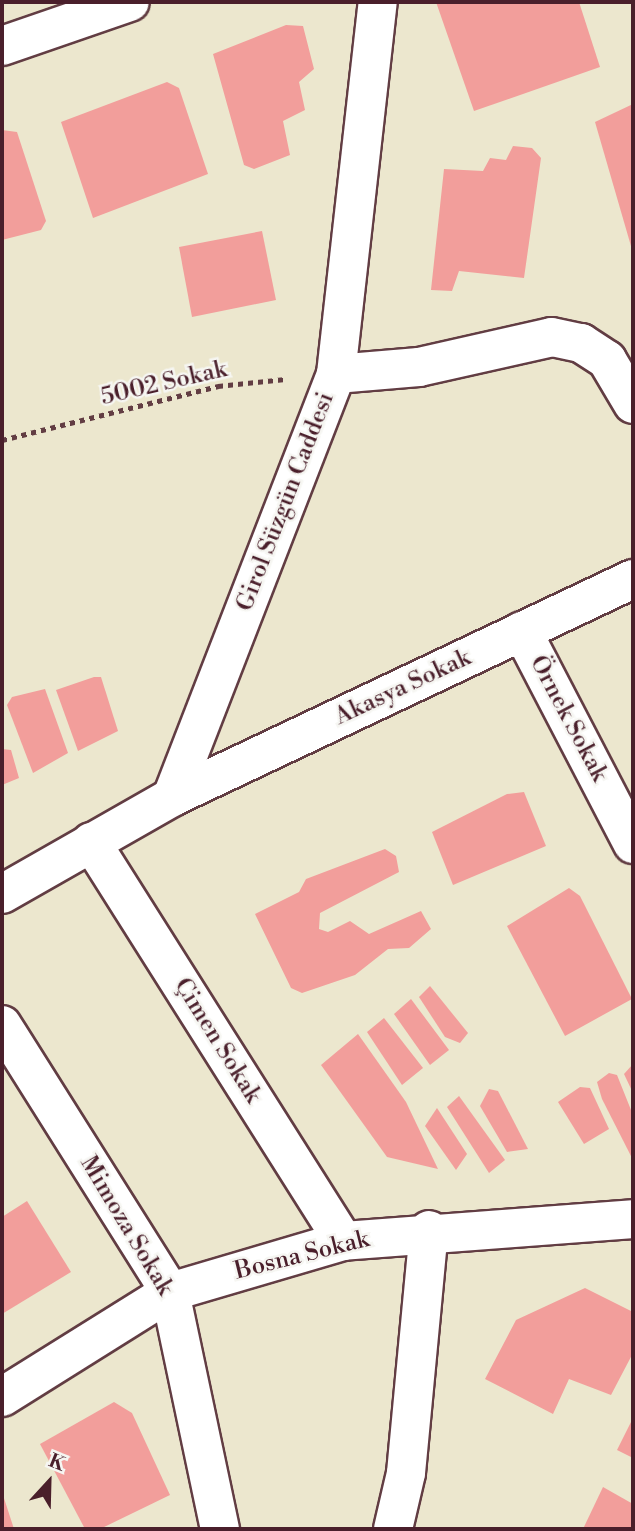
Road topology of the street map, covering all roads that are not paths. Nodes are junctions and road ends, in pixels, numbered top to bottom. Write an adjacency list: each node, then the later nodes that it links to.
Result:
1 (130, 2): 3 (street)
2 (378, 2): 4 (street, Girol Süzgün Caddesi)
3 (2, 46)
4 (336, 374): 5 (street); 8 (street, Girol Süzgün Caddesi)
5 (633, 404)
6 (633, 579): 7 (street, Akasya Sokak)
7 (522, 631): 8 (street, Akasya Sokak); 10 (street, Örnek Sokak)
8 (172, 797): 9 (street)
9 (91, 842): 11 (street); 15 (street, Çimen Sokak)
10 (633, 844)
11 (2, 894)
12 (2, 1024): 16 (street, Mimoza Sokak)
13 (633, 1219): 14 (street, Bosna Sokak)
14 (429, 1230): 15 (street, Bosna Sokak); 19 (street)
15 (343, 1241): 16 (street, Bosna Sokak)
16 (170, 1292): 17 (street, Bosna Sokak); 18 (street, Mimoza Sokak)
17 (2, 1397)
18 (220, 1529)
19 (393, 1529)

